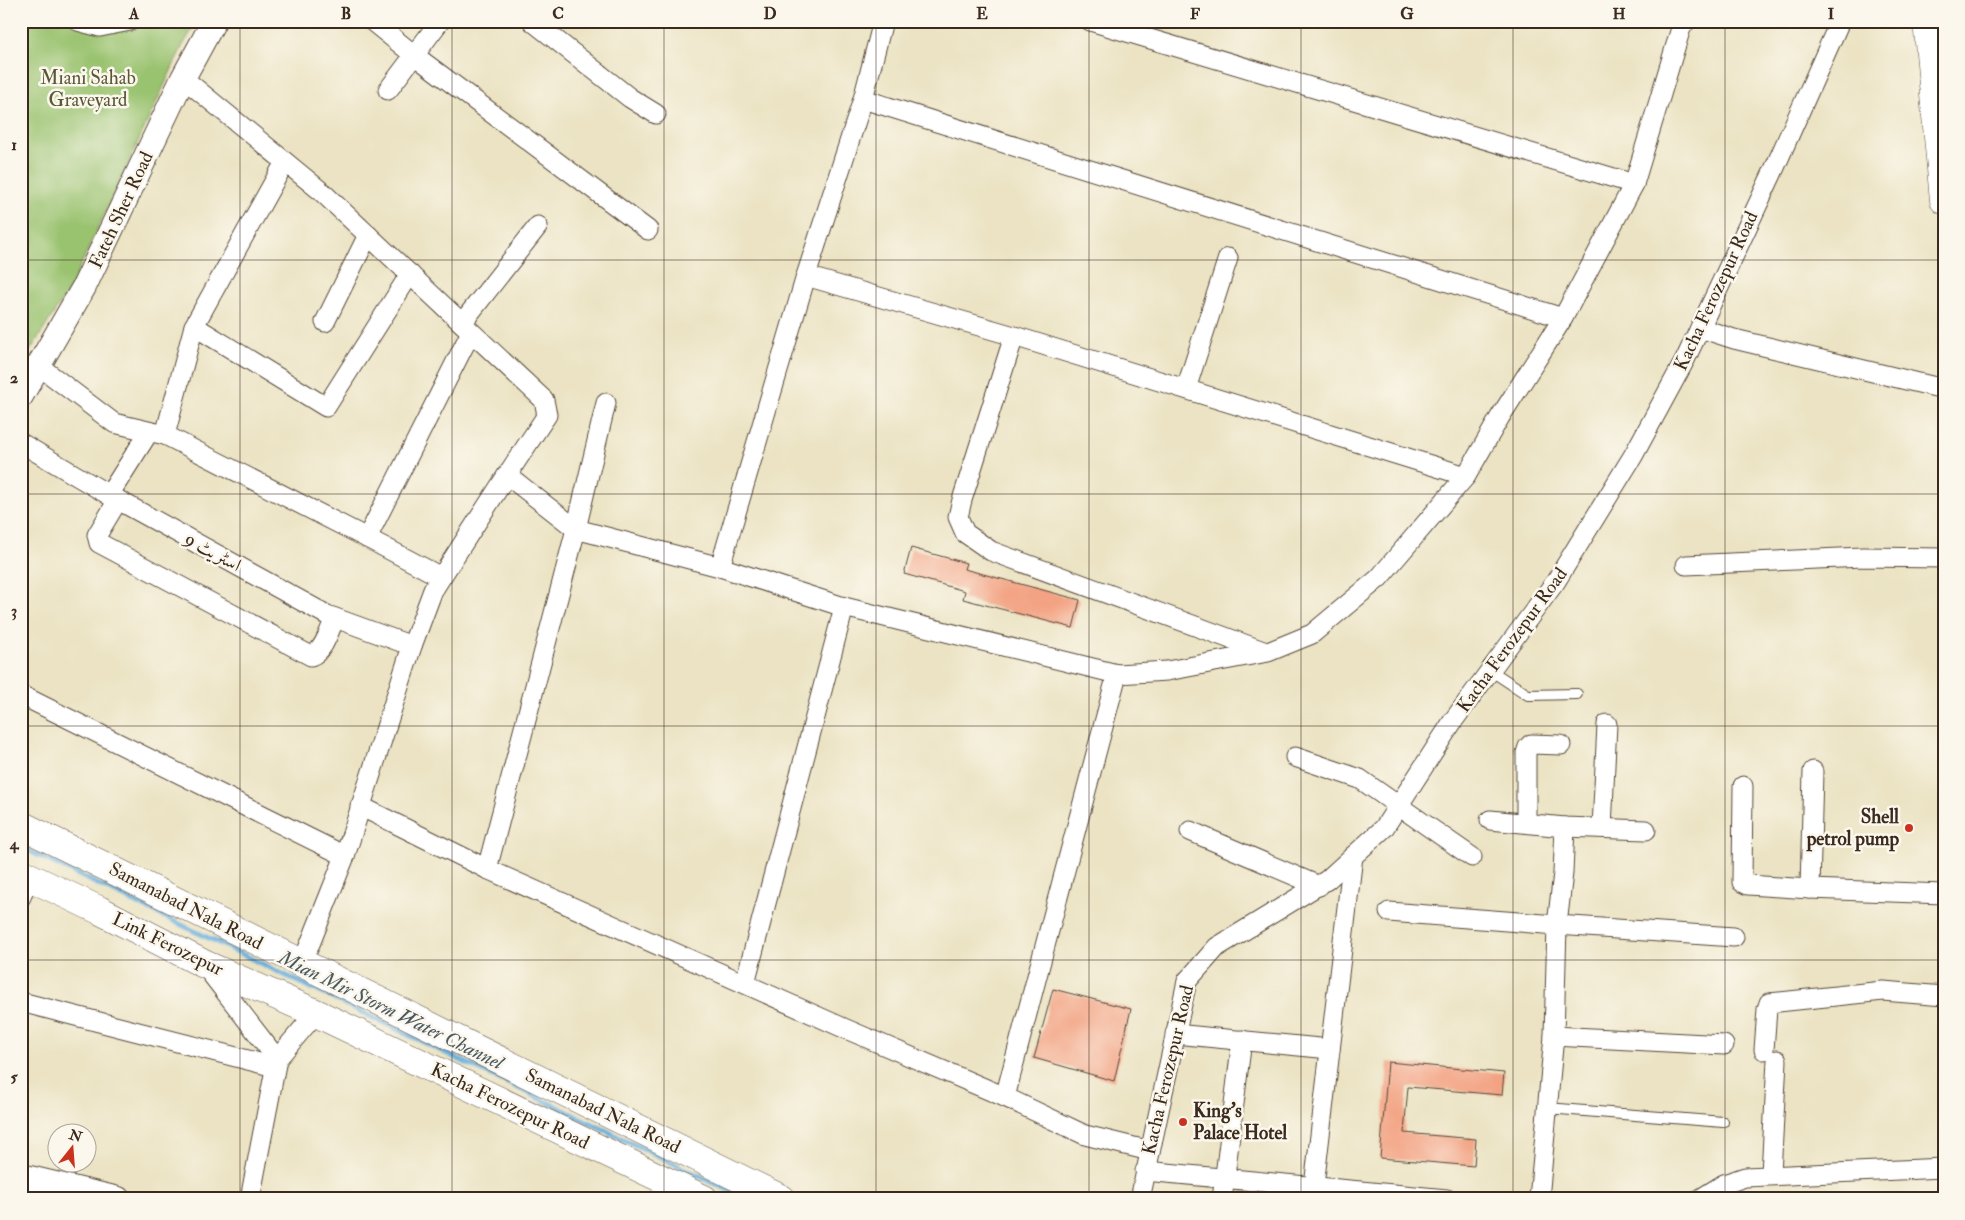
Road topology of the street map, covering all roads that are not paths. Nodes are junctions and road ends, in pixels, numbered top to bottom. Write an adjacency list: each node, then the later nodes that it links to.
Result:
1 (78, 21): 2 (street)
2 (130, 21)
3 (214, 21): 13 (street, Fateh Sher Road)
4 (372, 21): 12 (street)
5 (440, 21): 12 (street)
6 (532, 21): 16 (street)
7 (883, 21): 15 (street)
8 (1090, 21): 19 (street)
9 (1686, 21): 19 (street)
10 (1840, 21): 31 (street, Kacha Ferozepur Road)
11 (1927, 21): 17 (main road)
12 (414, 55): 14 (street); 22 (street)
13 (183, 78): 18 (street); 33 (street, Fateh Sher Road)
14 (388, 90)
15 (863, 99): 26 (street); 27 (street)
16 (656, 114)
17 (1941, 138): 20 (main road)
18 (285, 162): 23 (street); 29 (street)
19 (1634, 184): 27 (street)
20 (1944, 200)
21 (538, 226): 30 (street)
22 (648, 230)
23 (368, 235): 25 (street); 28 (street)
24 (1228, 258): 34 (street)
25 (410, 274): 29 (street); 30 (street)
26 (806, 276): 32 (street); 47 (street)
27 (1564, 318): 41 (street)
28 (325, 322)
29 (194, 326): 38 (street)
30 (467, 328): 40 (street); 44 (street)
31 (1700, 328): 35 (street); 53 (street, Kacha Ferozepur Road)
32 (1014, 336): 34 (street); 52 (street)
33 (39, 366): 36 (street, Fateh Sher Road); 38 (street)
34 (1186, 389): 41 (street)
35 (1944, 389)
36 (21, 396)
37 (606, 403): 43 (street)
38 (157, 433): 42 (street); 44 (street)
39 (21, 443): 42 (street, اسٹریٹ 9)
40 (507, 475): 43 (street); 48 (street)
41 (1466, 476): 52 (street)
42 (114, 497): 50 (street, اسٹریٹ 9); 50 (street)
43 (576, 529): 47 (street); 74 (street)
44 (367, 538): 48 (street)
45 (1944, 558): 46 (street)
46 (1686, 566)
47 (720, 567): 49 (street)
48 (441, 577): 51 (street)
49 (844, 607): 54 (street); 86 (street)
50 (335, 618): 51 (street, اسٹریٹ 9)
51 (412, 646): 63 (street)
52 (1268, 652): 54 (street)
53 (1490, 670): 55 (lane); 62 (street, Kacha Ferozepur Road)
54 (1117, 674): 96 (street)
55 (1576, 694)
56 (21, 695): 71 (street)
57 (1607, 724): 68 (street)
58 (1561, 745): 65 (street)
59 (1295, 757): 62 (street)
60 (1813, 771): 77 (street)
61 (1743, 786): 77 (street)
62 (1398, 805): 72 (street, Kacha Ferozepur Road); 73 (street)
63 (360, 806): 71 (street); 74 (street)
64 (1490, 820): 65 (street)
65 (1526, 823): 67 (street)
66 (21, 825): 78 (main road, Samanabad Nala Road)
67 (1565, 827): 68 (street); 81 (street)
68 (1602, 828): 69 (street)
69 (1646, 830)
70 (1190, 831): 76 (street)
71 (345, 856): 85 (street)
72 (1353, 856): 76 (street, Kacha Ferozepur Road); 94 (street)
73 (1472, 857)
74 (487, 869): 86 (street)
75 (24, 882): 82 (main road, Link Ferozepur)
76 (1319, 886): 90 (street, Kacha Ferozepur Road)
77 (1810, 889): 79 (street)
78 (158, 891): 82 (main road); 85 (main road, Samanabad Nala Road)
79 (1944, 894)
80 (1389, 912): 81 (street)
81 (1557, 925): 83 (street); 91 (street)
82 (136, 929): 84 (main road, Link Ferozepur)
83 (1734, 936)
84 (204, 964): 89 (main road, Link Ferozepur); 95 (street)
85 (302, 964): 112 (main road, Samanabad Nala Road)
86 (744, 983): 96 (street)
87 (1944, 996): 102 (street)
88 (21, 1002): 95 (street)
89 (316, 1013): 95 (street); 111 (main road, Kacha Ferozepur Road)
90 (1175, 1034): 92 (street); 99 (street, Kacha Ferozepur Road)
91 (1554, 1036): 93 (street); 97 (street)
92 (1242, 1040): 94 (street); 104 (street)
93 (1724, 1045)
94 (1330, 1048): 105 (street)
95 (276, 1063): 110 (street)
96 (1005, 1097): 99 (street)
97 (1547, 1108): 98 (lane); 116 (street)
98 (1723, 1122)
99 (1150, 1151): 101 (street, Kacha Ferozepur Road)
100 (1944, 1168): 102 (street)
101 (1145, 1171): 104 (street); 113 (street, Kacha Ferozepur Road)
102 (1771, 1174): 106 (street)
103 (21, 1176): 107 (street)
104 (1225, 1178): 105 (street); 114 (street)
105 (1314, 1186): 108 (street)
106 (1731, 1190): 117 (street)
107 (78, 1194): 109 (street)
108 (1342, 1194): 115 (street)
109 (118, 1199)
110 (250, 1199)
111 (704, 1199)
112 (782, 1199)
113 (1140, 1199)
114 (1222, 1199)
115 (1447, 1199)
116 (1539, 1199)
117 (1700, 1199)

